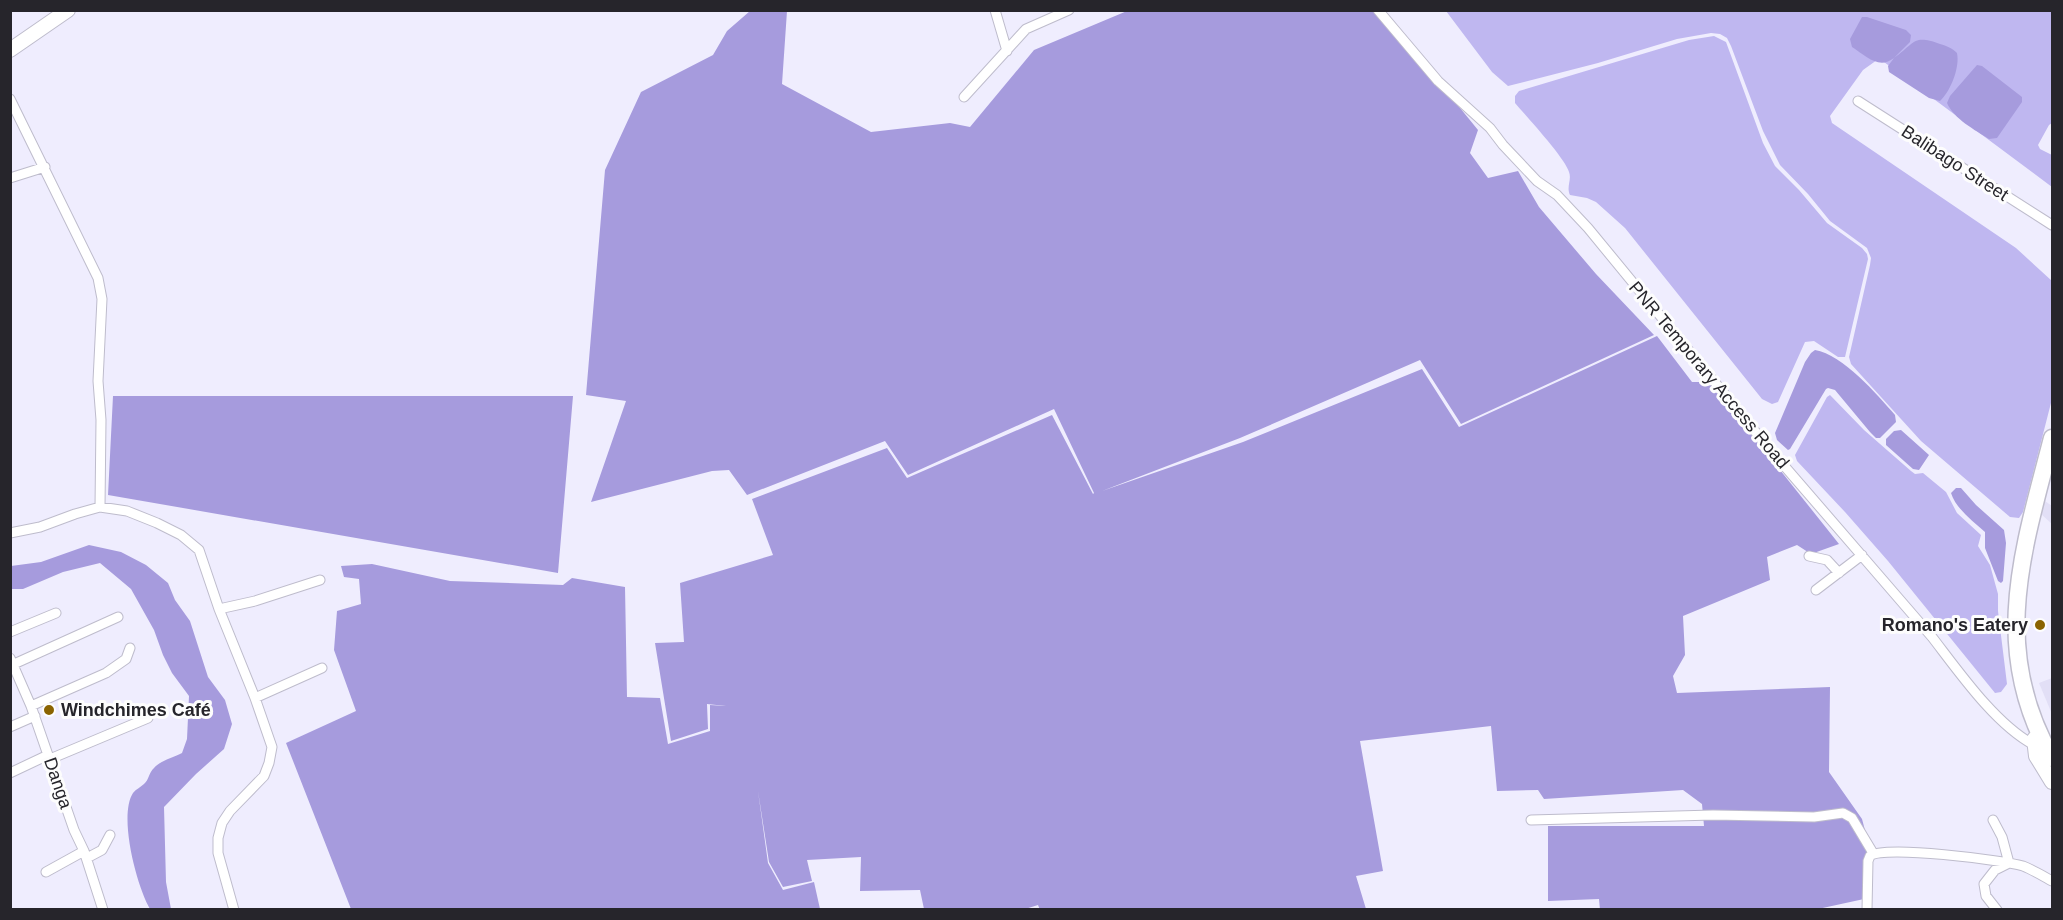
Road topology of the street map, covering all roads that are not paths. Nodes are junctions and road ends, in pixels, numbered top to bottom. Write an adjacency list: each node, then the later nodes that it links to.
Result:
1 (68, 10): 5 (main road)
2 (995, 10): 6 (street)
3 (1069, 10): 6 (street)
4 (1377, 10): 16 (street, PNR Temporary Access Road)
5 (10, 50)
6 (1007, 51): 7 (street)
7 (964, 97)
8 (10, 99): 10 (street)
9 (1858, 101): 12 (street, Balibago Street)
10 (45, 166): 11 (street); 14 (street)
11 (10, 178)
12 (2052, 225)
13 (2052, 442): 33 (highway)
14 (100, 507): 15 (street); 21 (street)
15 (10, 533)
16 (1862, 555): 18 (street); 33 (street, PNR Temporary Access Road)
17 (1809, 556): 18 (street)
18 (1839, 573): 20 (street)
19 (320, 580): 21 (street)
20 (1816, 590)
21 (219, 609): 28 (street)
22 (56, 613): 24 (street)
23 (118, 617): 26 (street)
24 (10, 632)
25 (130, 648): 29 (street)
26 (12, 661): 29 (street, Danga)
27 (322, 668): 28 (street)
28 (255, 698): 47 (street)
29 (31, 706): 30 (street, Danga)
30 (35, 716): 32 (street); 34 (street, Danga)
31 (148, 718): 34 (street)
32 (10, 727)
33 (2036, 740): 35 (highway); 37 (main road)
34 (49, 757): 36 (street); 42 (street, Danga)
35 (2052, 758)
36 (10, 773)
37 (2052, 782)
38 (1531, 820): 41 (street)
39 (1993, 820): 43 (street)
40 (110, 835): 42 (street)
41 (1873, 853): 43 (street); 48 (street)
42 (85, 855): 44 (street); 46 (street, Danga)
43 (2009, 863): 45 (street); 49 (street)
44 (46, 872)
45 (2052, 881)
46 (103, 909)
47 (234, 909)
48 (1867, 909)
49 (1997, 909)

